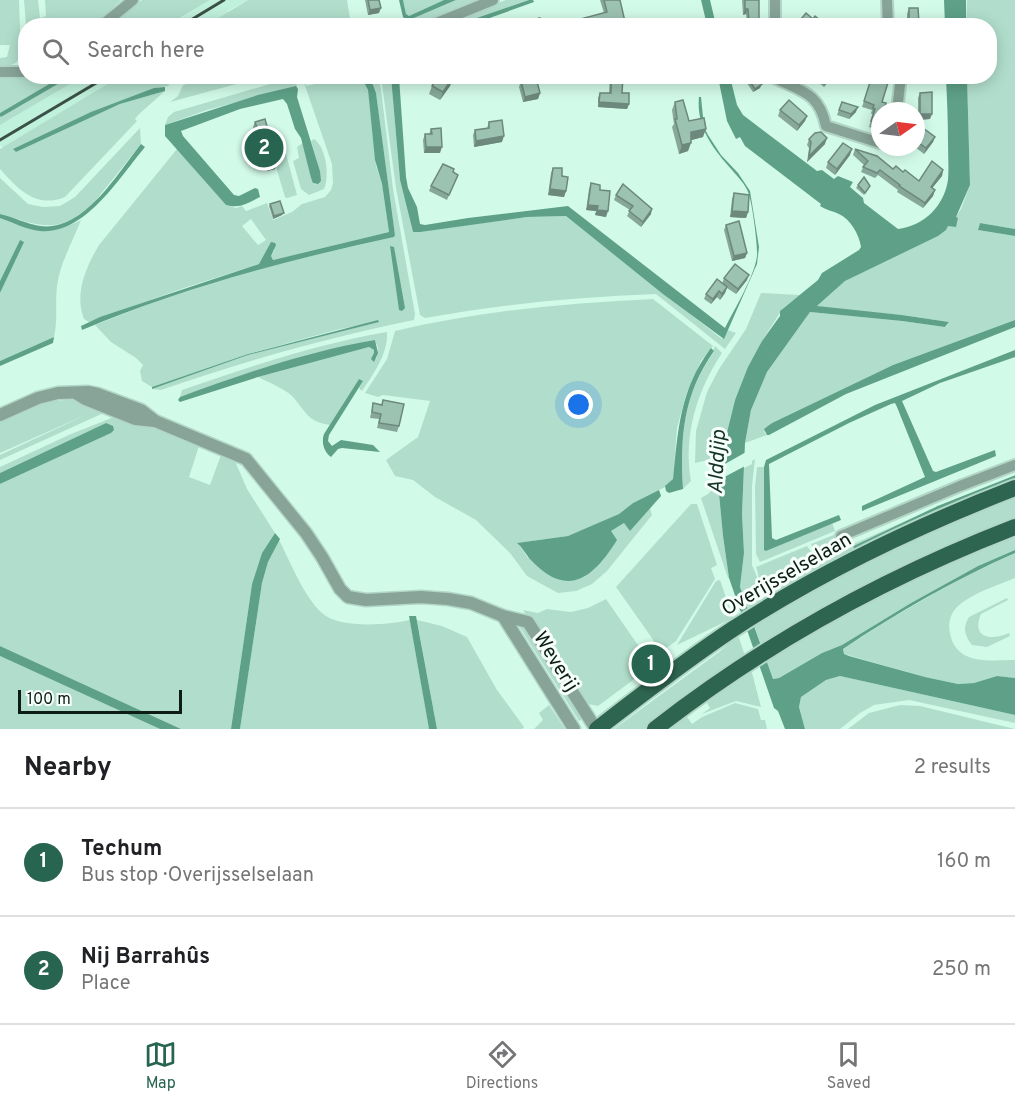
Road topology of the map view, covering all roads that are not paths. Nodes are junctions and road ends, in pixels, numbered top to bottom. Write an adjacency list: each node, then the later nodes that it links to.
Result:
1 (132, 0): 5 (street)
2 (493, 0): 6 (street)
3 (775, 0): 7 (street)
4 (887, 0): 8 (street)
5 (111, 18)
6 (449, 18)
7 (775, 18)
8 (888, 18)
9 (0, 72): 10 (street)
10 (18, 72)
11 (787, 84): 14 (street)
12 (900, 84): 13 (street)
13 (898, 102)
14 (871, 140)
15 (0, 415): 20 (street)
16 (1015, 465): 19 (street)
17 (1015, 488): 22 (main road, Overijsselselaan)
18 (1015, 527): 23 (main road)
19 (841, 536)
20 (503, 616): 21 (street, Weverij); 22 (street, Weverij)
21 (574, 729)
22 (596, 729)
23 (655, 729)

